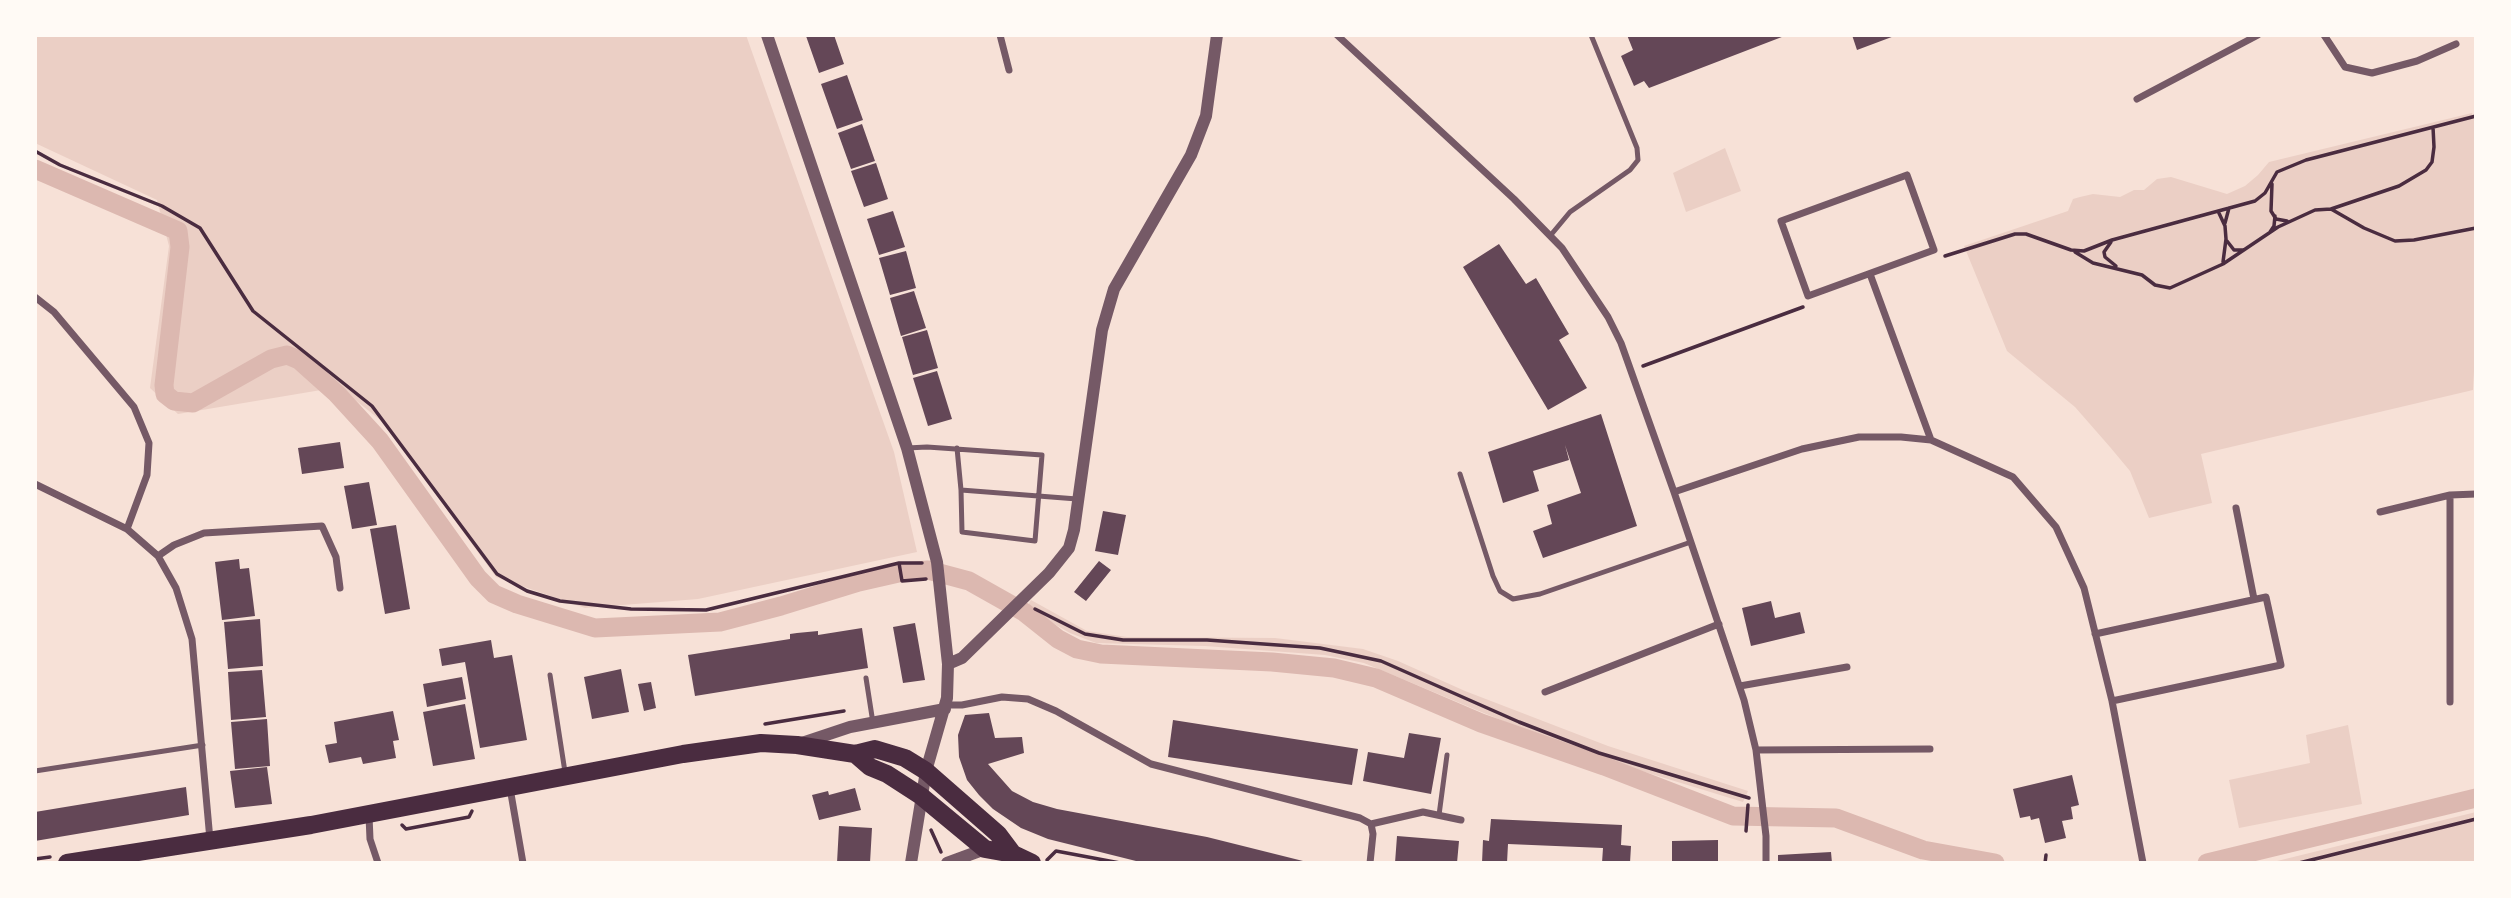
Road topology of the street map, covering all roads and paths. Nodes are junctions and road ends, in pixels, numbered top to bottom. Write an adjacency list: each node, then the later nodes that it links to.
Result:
1 (767, 35): 40 (street)
2 (1000, 35): 9 (street)
3 (1217, 35): 49 (street)
4 (1337, 35): 27 (street)
5 (1591, 35): 27 (lane)
6 (2258, 35): 10 (street)
7 (2324, 35): 8 (street)
8 (2456, 44)
9 (1009, 70)
10 (2137, 99)
11 (2476, 116): 12 (path)
12 (2433, 126): 14 (path); 16 (path)
13 (35, 151): 56 (path)
14 (2273, 182): 15 (path); 17 (path)
15 (2256, 201): 17 (path); 18 (path)
16 (2352, 204): 19 (path); 23 (path)
17 (2270, 206): 21 (path)
18 (2229, 208): 20 (path); 24 (path)
19 (2332, 209): 22 (path); 23 (path)
20 (2218, 211): 24 (path); 29 (path)
21 (2274, 216): 22 (path); 26 (path)
22 (2289, 221): 26 (path)
23 (2352, 221): 25 (path)
24 (2225, 226): 28 (path)
25 (2476, 228)
26 (2269, 234): 31 (path)
27 (1550, 236): 38 (street)
28 (2226, 239): 31 (path); 33 (path)
29 (2112, 240): 30 (path); 34 (path)
30 (2071, 250): 32 (path); 34 (path)
31 (2245, 250): 33 (path)
32 (1938, 258)
33 (2223, 264): 34 (path)
34 (2122, 269)
35 (1870, 274): 35 (street); 39 (street)
36 (35, 297): 52 (street)
37 (1811, 304): 38 (path)
38 (1630, 370): 45 (street)
39 (1931, 440): 45 (street); 62 (street)
40 (907, 448): 41 (lane); 55 (street)
41 (957, 448): 44 (lane); 48 (lane)
42 (1460, 474): 53 (lane)
43 (35, 484): 52 (street)
44 (961, 489): 48 (lane); 48 (lane)
45 (1674, 492): 53 (street)
46 (2476, 494): 47 (street)
47 (2450, 495): 51 (street); 70 (street)
48 (1040, 496): 49 (lane)
49 (1078, 499): 60 (street)
50 (2236, 508): 59 (street)
51 (2380, 512)
52 (127, 529): 54 (street)
53 (1691, 542): 61 (street)
54 (158, 556): 58 (street); 75 (street)
55 (937, 562): 56 (path); 57 (street)
56 (899, 563): 57 (path)
57 (936, 581): 63 (street)
58 (340, 588)
59 (2254, 599): 62 (street); 69 (street)
60 (1020, 600): 63 (street); 93 (path)
61 (1719, 624): 67 (street); 68 (street)
62 (2095, 634): 69 (street)
63 (948, 664): 72 (street)
64 (1847, 667): 67 (street)
65 (550, 675): 83 (lane)
66 (866, 678): 71 (lane)
67 (1740, 685): 78 (street)
68 (1545, 692)
69 (2112, 701): 110 (street)
70 (2449, 702)
71 (871, 706): 73 (lane); 74 (path)
72 (945, 707): 73 (street); 82 (street); 91 (street)
73 (873, 723): 76 (street)
74 (762, 724)
75 (203, 745): 81 (lane); 94 (street)
76 (797, 745): 79 (main road); 83 (main road)
77 (1930, 749): 78 (street)
78 (1756, 750): 108 (street)
79 (855, 754): 82 (main road); 85 (main road)
80 (1447, 755): 87 (lane)
81 (35, 771)
82 (926, 771): 85 (street); 97 (main road)
83 (566, 777): 84 (main road)
84 (510, 788): 86 (main road); 102 (street)
85 (921, 796): 95 (main road); 103 (street)
86 (369, 814): 94 (main road); 101 (street)
87 (1439, 816): 90 (street); 91 (street)
88 (469, 817): 92 (path)
89 (2476, 819): 111 (path)
90 (1461, 820)
91 (1371, 824): 107 (street)
92 (406, 829)
93 (1746, 831)
94 (210, 841): 99 (main road)
95 (985, 849): 97 (main road); 104 (street)
96 (1056, 851): 106 (path)
97 (1013, 854): 105 (main road)
98 (2046, 855): 109 (path)
99 (102, 860): 100 (main road)
100 (67, 863)
101 (378, 863)
102 (523, 863)
103 (911, 863)
104 (947, 863)
105 (1032, 863)
106 (1121, 863)
107 (1370, 863)
108 (1766, 863)
109 (2045, 863)
110 (2143, 863)
111 (2299, 863)

